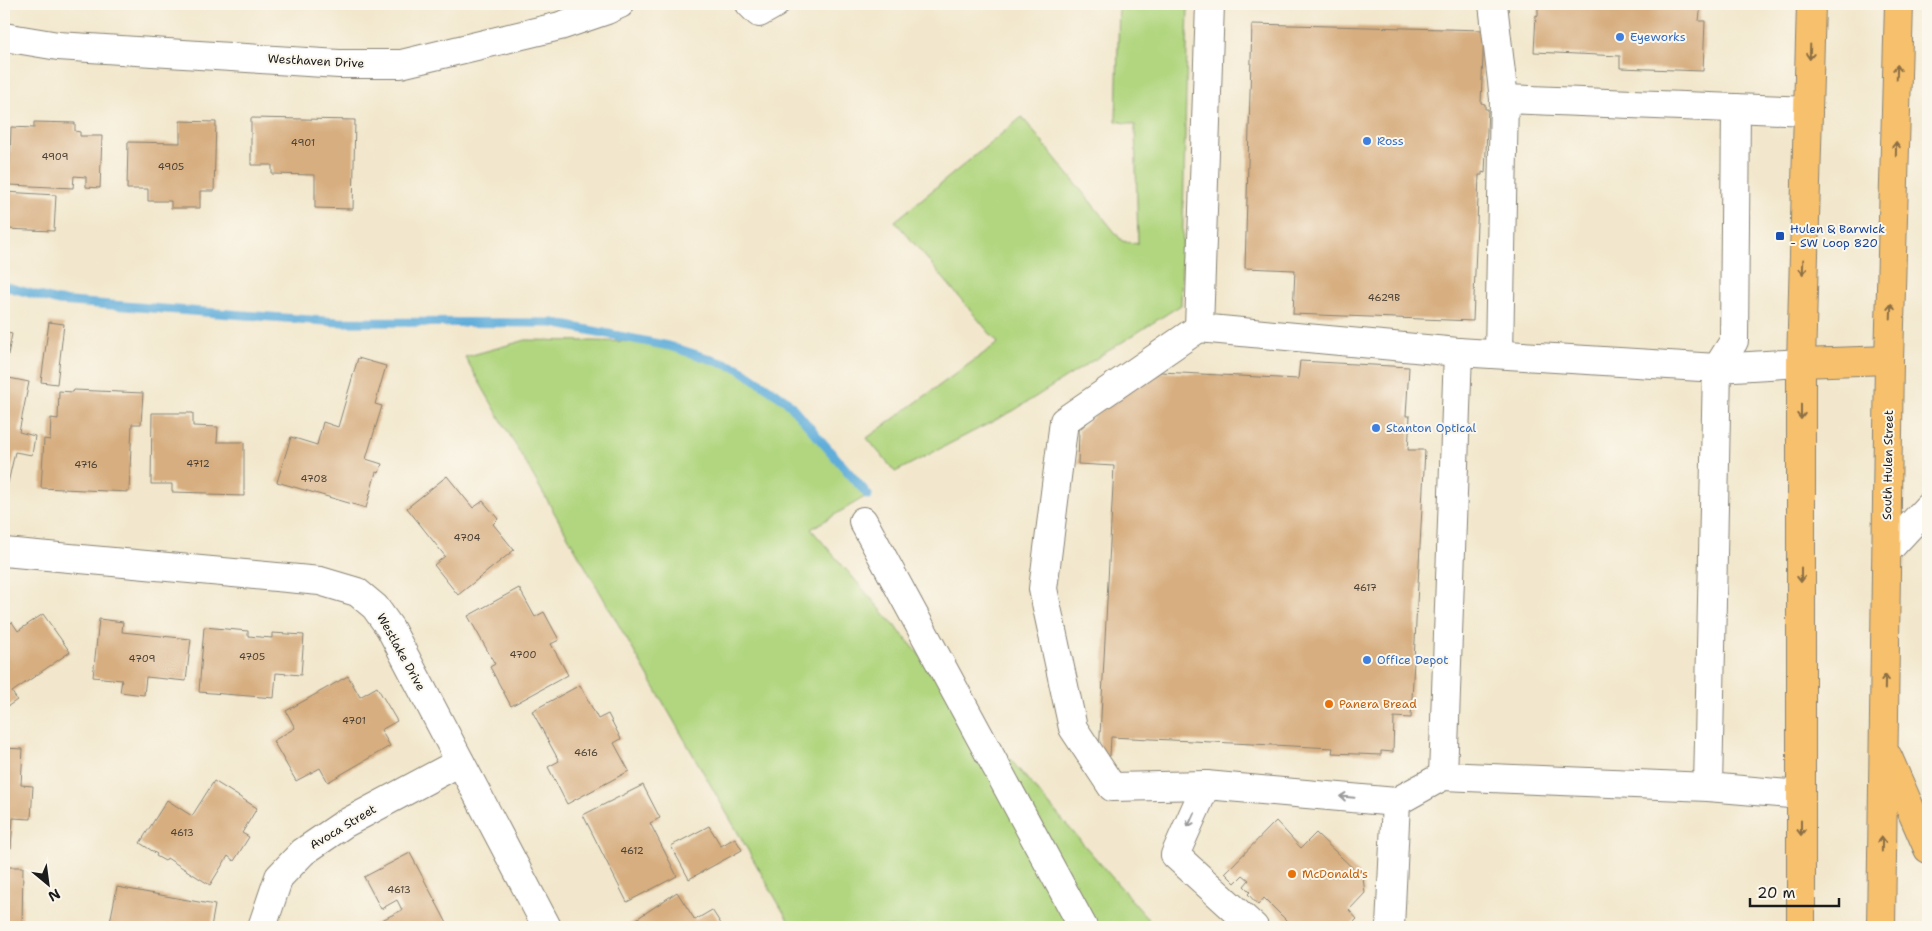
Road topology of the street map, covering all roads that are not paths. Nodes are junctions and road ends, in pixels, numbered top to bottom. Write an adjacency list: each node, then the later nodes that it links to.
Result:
1 (750, 4): 2 (street)
2 (775, 4)
3 (1210, 4): 12 (street)
4 (1493, 4): 9 (street)
5 (1811, 4): 11 (main road, one-way to 11)
6 (1899, 4): 15 (main road, South Hulen Street, one-way to 6)
7 (611, 6): 8 (street, Westhaven Drive)
8 (4, 37)
9 (1504, 99): 10 (street); 14 (street)
10 (1736, 108): 11 (street); 17 (street)
11 (1808, 111): 16 (main road, one-way to 16)
12 (1199, 328): 13 (street); 25 (street)
13 (1458, 352): 14 (street); 24 (street)
14 (1499, 353): 17 (street)
15 (1889, 360): 16 (main road); 20 (main road, South Hulen Street)
16 (1800, 364): 17 (street); 27 (main road, one-way to 27)
17 (1717, 368): 26 (street)
18 (1928, 507): 20 (street)
19 (864, 521): 33 (street)
20 (1887, 551): 22 (main road, South Hulen Street, one-way to 20)
21 (4, 552): 23 (street, Westlake Drive)
22 (1884, 748): 29 (main road); 38 (main road, South Hulen Street, one-way to 22)
23 (460, 762): 31 (street, Avoca Street); 32 (street, Westlake Drive)
24 (1443, 776): 26 (street); 28 (street)
25 (1206, 785): 28 (street, one-way to 25); 34 (street, one-way to 34)
26 (1708, 787): 27 (street)
27 (1801, 795): 30 (main road, one-way to 30)
28 (1396, 802): 35 (street)
29 (1928, 849)
30 (1801, 897): 36 (main road); 37 (main road)
31 (262, 927)
32 (546, 927)
33 (1083, 927)
34 (1254, 927)
35 (1390, 927)
36 (1787, 927)
37 (1801, 927)
38 (1881, 927)

